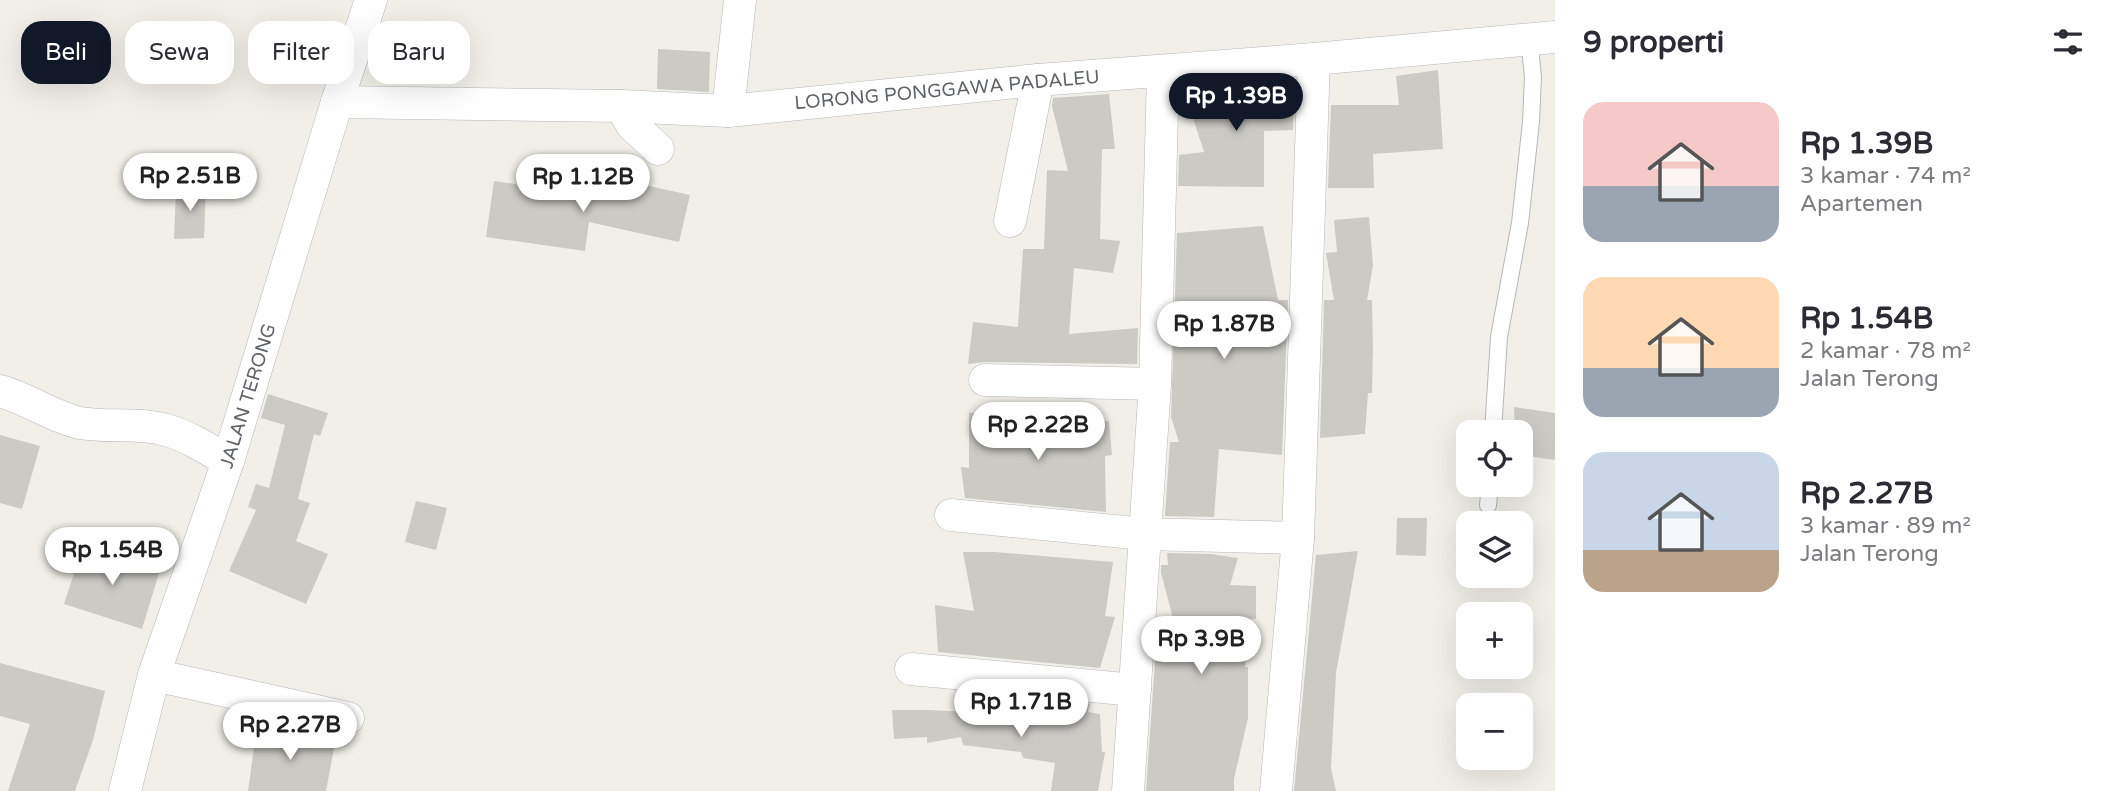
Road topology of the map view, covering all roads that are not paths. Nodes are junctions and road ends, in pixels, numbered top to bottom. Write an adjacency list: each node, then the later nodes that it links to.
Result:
1 (371, 0): 7 (street, JALAN TERONG)
2 (740, 0): 9 (street)
3 (1542, 38): 4 (street, LORONG PONGGAWA PADALEU); 15 (lane)
4 (1314, 59): 5 (street, LORONG PONGGAWA PADALEU); 21 (street)
5 (1163, 71): 6 (street, LORONG PONGGAWA PADALEU); 13 (street)
6 (1038, 80): 9 (street, LORONG PONGGAWA PADALEU); 11 (street)
7 (337, 102): 8 (street, LORONG PONGGAWA PADALEU); 16 (street, JALAN TERONG)
8 (621, 106): 9 (street, LORONG PONGGAWA PADALEU); 10 (street)
9 (728, 111)
10 (658, 149)
11 (1010, 221)
12 (985, 380): 13 (street)
13 (1155, 384): 20 (street)
14 (0, 391): 16 (street)
15 (1494, 420)
16 (228, 461): 23 (street, JALAN TERONG)
17 (1489, 497): 18 (lane)
18 (1488, 505)
19 (951, 515): 20 (street)
20 (1144, 534): 21 (street); 24 (street)
21 (1298, 538): 28 (street)
22 (911, 669): 24 (street)
23 (154, 675): 25 (street); 26 (street, JALAN TERONG)
24 (1135, 690): 27 (street)
25 (348, 718)
26 (125, 791)
27 (1128, 791)
28 (1276, 791)

